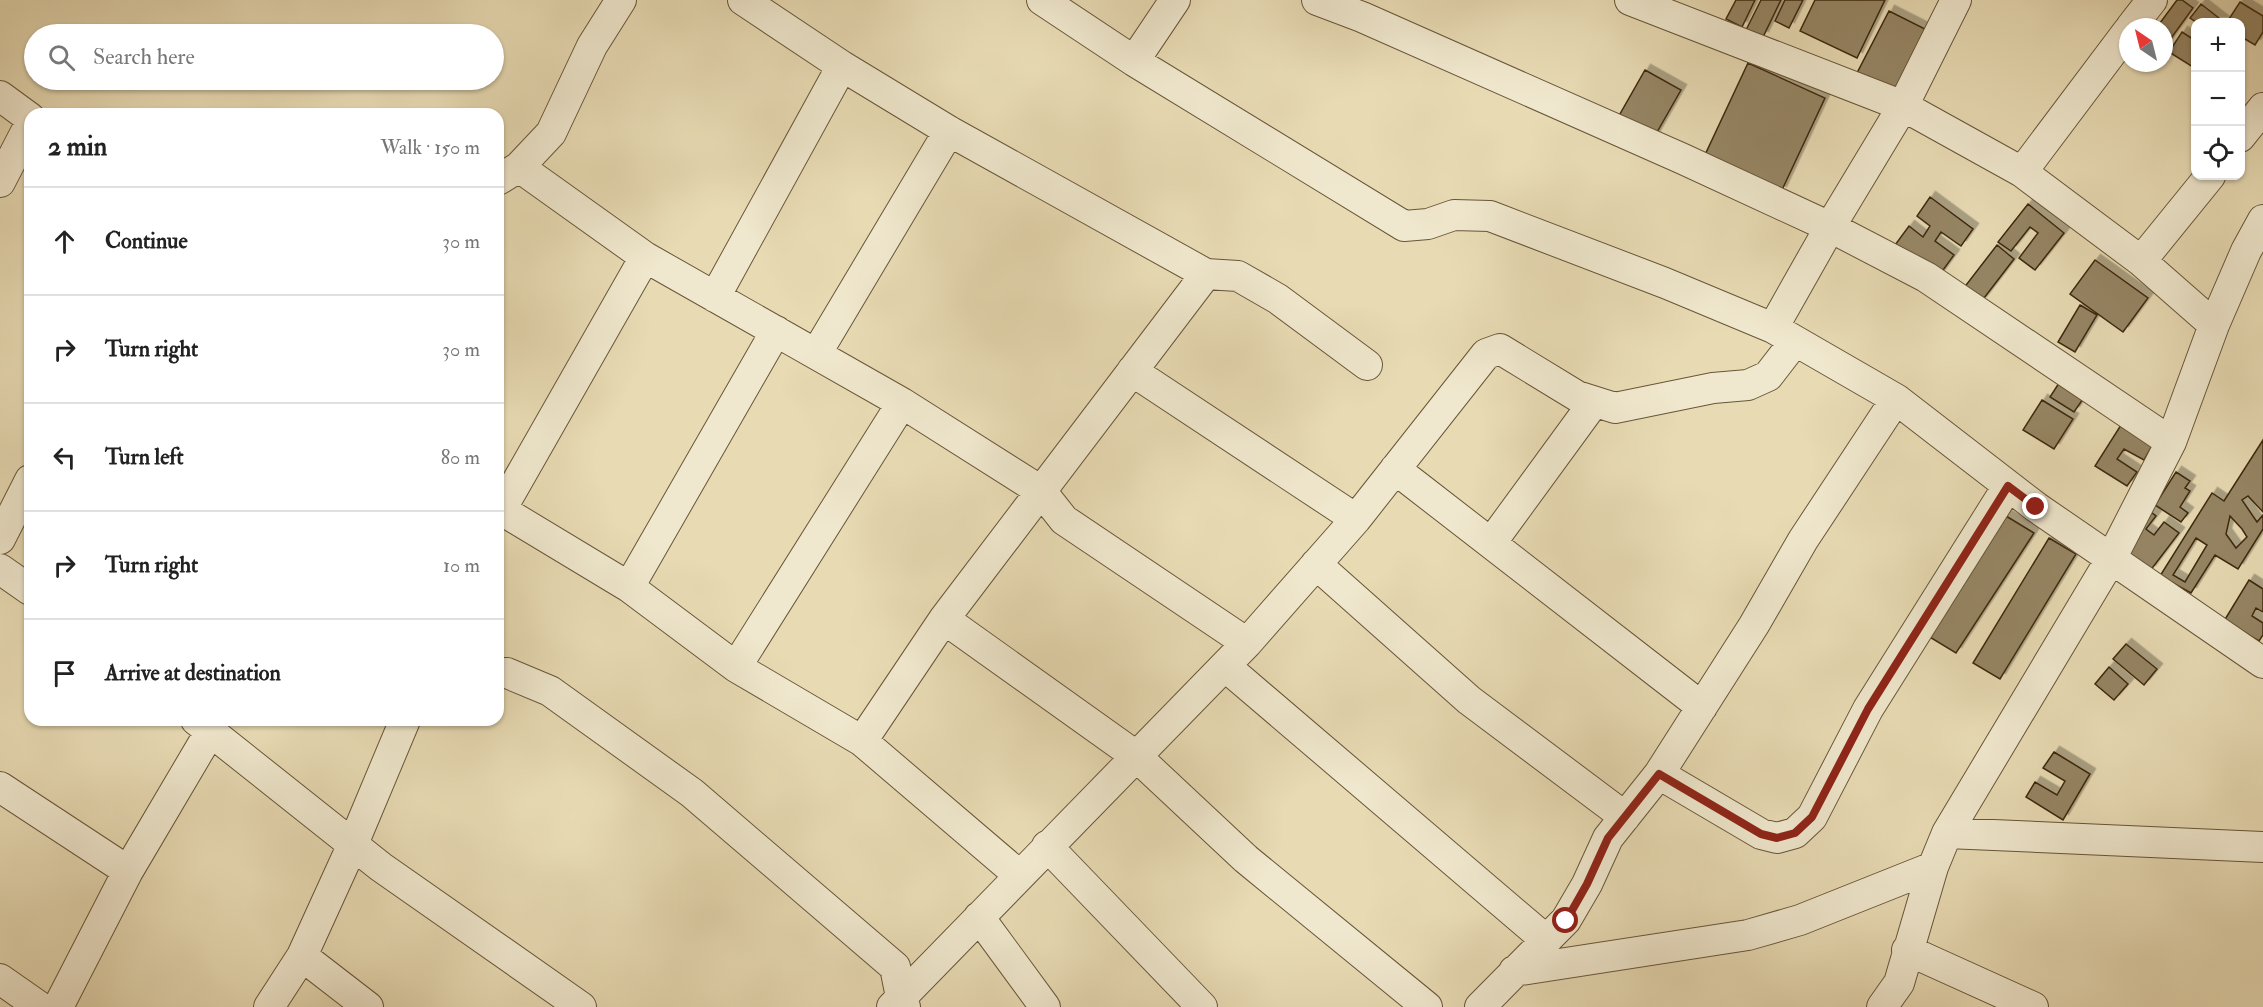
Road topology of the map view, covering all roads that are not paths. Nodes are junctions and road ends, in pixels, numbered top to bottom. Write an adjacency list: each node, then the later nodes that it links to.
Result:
1 (621, 0): 21 (street)
2 (743, 0): 12 (street)
3 (1042, 0): 11 (street)
4 (1175, 0): 11 (street)
5 (1317, 0): 25 (street)
6 (1630, 0): 14 (street)
7 (1956, 0): 14 (street)
8 (2152, 0): 9 (street)
9 (2138, 18)
10 (2119, 43): 20 (street)
11 (1134, 61): 33 (street)
12 (842, 66): 17 (street); 30 (street)
13 (0, 96): 16 (street)
14 (1903, 106): 20 (street); 25 (street)
15 (2263, 108): 18 (street)
16 (24, 114)
17 (949, 131): 29 (street); 34 (street)
18 (2245, 132)
19 (24, 136): 23 (street)
20 (2022, 172): 28 (street)
21 (509, 173): 26 (street)
22 (2207, 180): 28 (street)
23 (0, 182)
24 (2263, 219): 27 (street)
25 (1830, 227): 33 (street); 40 (street)
26 (645, 257): 30 (street); 45 (street)
27 (2254, 259): 31 (street)
28 (2141, 261): 31 (street)
29 (1206, 274): 35 (street); 36 (street)
30 (715, 297): 32 (street)
31 (2214, 325): 40 (street)
32 (776, 331): 34 (street); 54 (street)
33 (1784, 335): 37 (street); 38 (street)
34 (816, 354): 39 (street)
35 (1367, 365)
36 (1132, 371): 43 (street); 47 (street)
37 (1896, 399): 42 (street); 61 (street)
38 (1594, 402): 41 (street); 49 (street)
39 (902, 403): 43 (street); 59 (street)
40 (2171, 442): 50 (street)
41 (1395, 469): 47 (street); 49 (street)
42 (2008, 486): 50 (street); 66 (street)
43 (1041, 491): 55 (street); 56 (street)
44 (24, 492): 48 (street)
45 (504, 502)
46 (504, 514): 54 (street)
47 (1356, 519): 51 (street)
48 (0, 539)
49 (1491, 543): 61 (street)
50 (2111, 559): 57 (street); 69 (street)
51 (1316, 564): 56 (street); 68 (street)
52 (0, 569): 53 (street)
53 (24, 586)
54 (628, 587): 59 (street)
55 (944, 619): 64 (street); 65 (street)
56 (1246, 643): 58 (street)
57 (2263, 663)
58 (1225, 666): 65 (street); 77 (street)
59 (736, 667): 64 (street)
60 (504, 673): 82 (street)
61 (1702, 706): 66 (street)
62 (203, 726): 70 (street); 74 (street)
63 (402, 726): 70 (street)
64 (862, 741): 75 (street)
65 (1136, 756): 71 (street); 90 (street)
66 (1659, 774): 68 (street)
67 (0, 788): 74 (street)
68 (1625, 818): 77 (street)
69 (1947, 833): 72 (street); 73 (street)
70 (353, 844): 79 (street); 87 (street)
71 (1047, 846): 75 (street); 89 (street)
72 (2263, 847)
73 (1934, 867): 78 (street); 80 (street)
74 (128, 872): 84 (street)
75 (1019, 875): 76 (street)
76 (979, 917): 82 (street); 88 (street)
77 (1546, 940): 80 (street)
78 (1907, 950): 92 (street); 93 (street)
79 (302, 956): 85 (street); 86 (street)
80 (1514, 971): 91 (street)
81 (0, 980): 83 (street)
82 (899, 1004)
83 (40, 1007)
84 (58, 1007)
85 (269, 1007)
86 (368, 1007)
87 (581, 1007)
88 (1045, 1007)
89 (1202, 1007)
90 (1427, 1007)
91 (1480, 1007)
92 (1882, 1007)
93 (2033, 1007)

